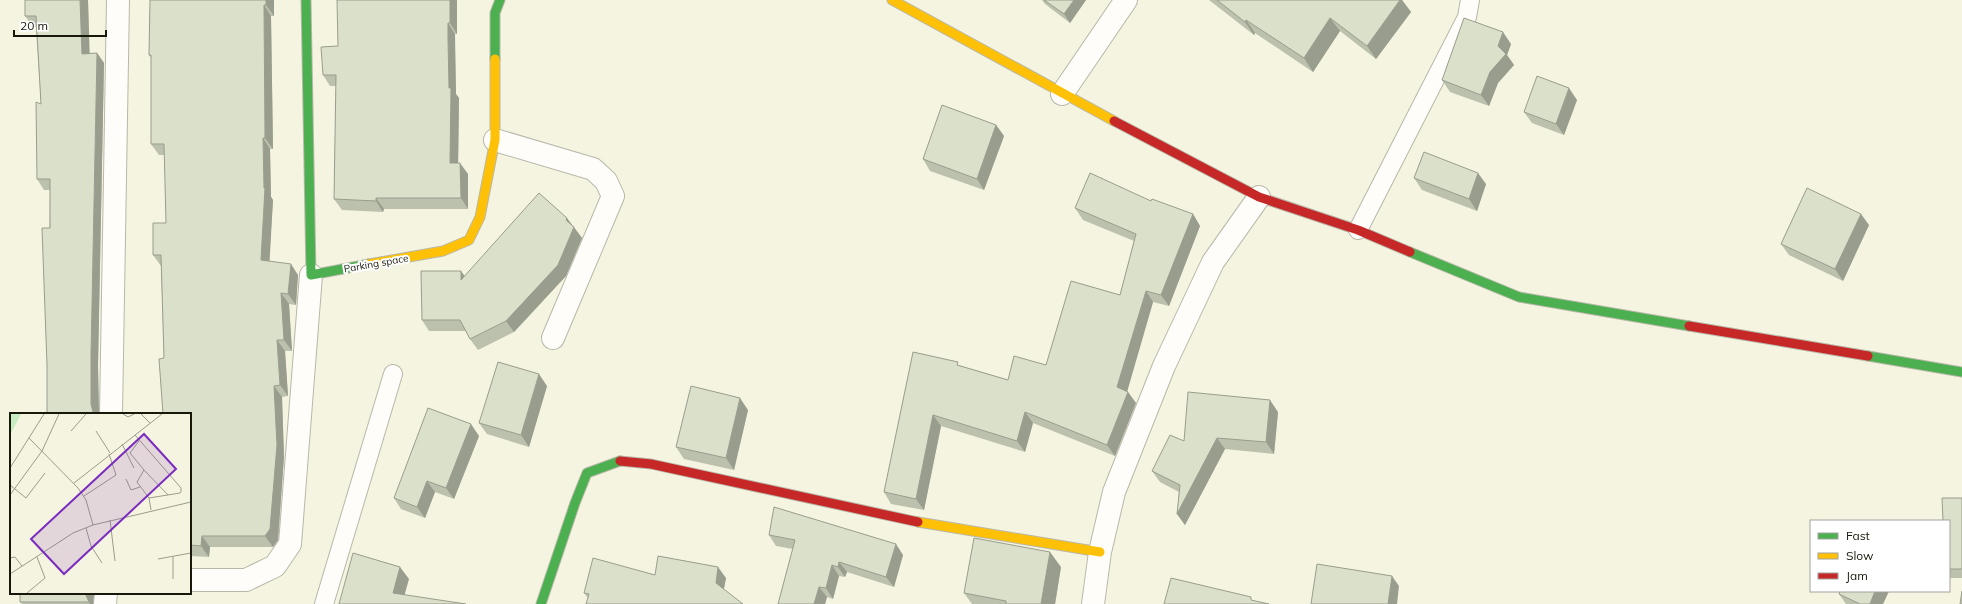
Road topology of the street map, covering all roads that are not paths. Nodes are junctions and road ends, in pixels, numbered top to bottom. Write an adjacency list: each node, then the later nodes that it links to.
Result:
1 (118, 0): 15 (street)
2 (306, 0): 11 (street)
3 (500, 0): 8 (street, Parking space)
4 (892, 0): 7 (street)
5 (1126, 0): 7 (street)
6 (1470, 0): 10 (lane)
7 (1062, 94): 9 (street)
8 (495, 140): 11 (street, Parking space); 12 (street)
9 (1258, 197): 10 (street); 16 (street)
10 (1358, 230): 13 (street)
11 (311, 275): 17 (street)
12 (553, 338)
13 (1962, 372)
14 (393, 374): 20 (lane)
15 (111, 413)
16 (1100, 552): 21 (street); 22 (street)
17 (191, 580)
18 (106, 594): 19 (street)
19 (105, 604)
20 (324, 604)
21 (541, 604)
22 (1093, 604)

